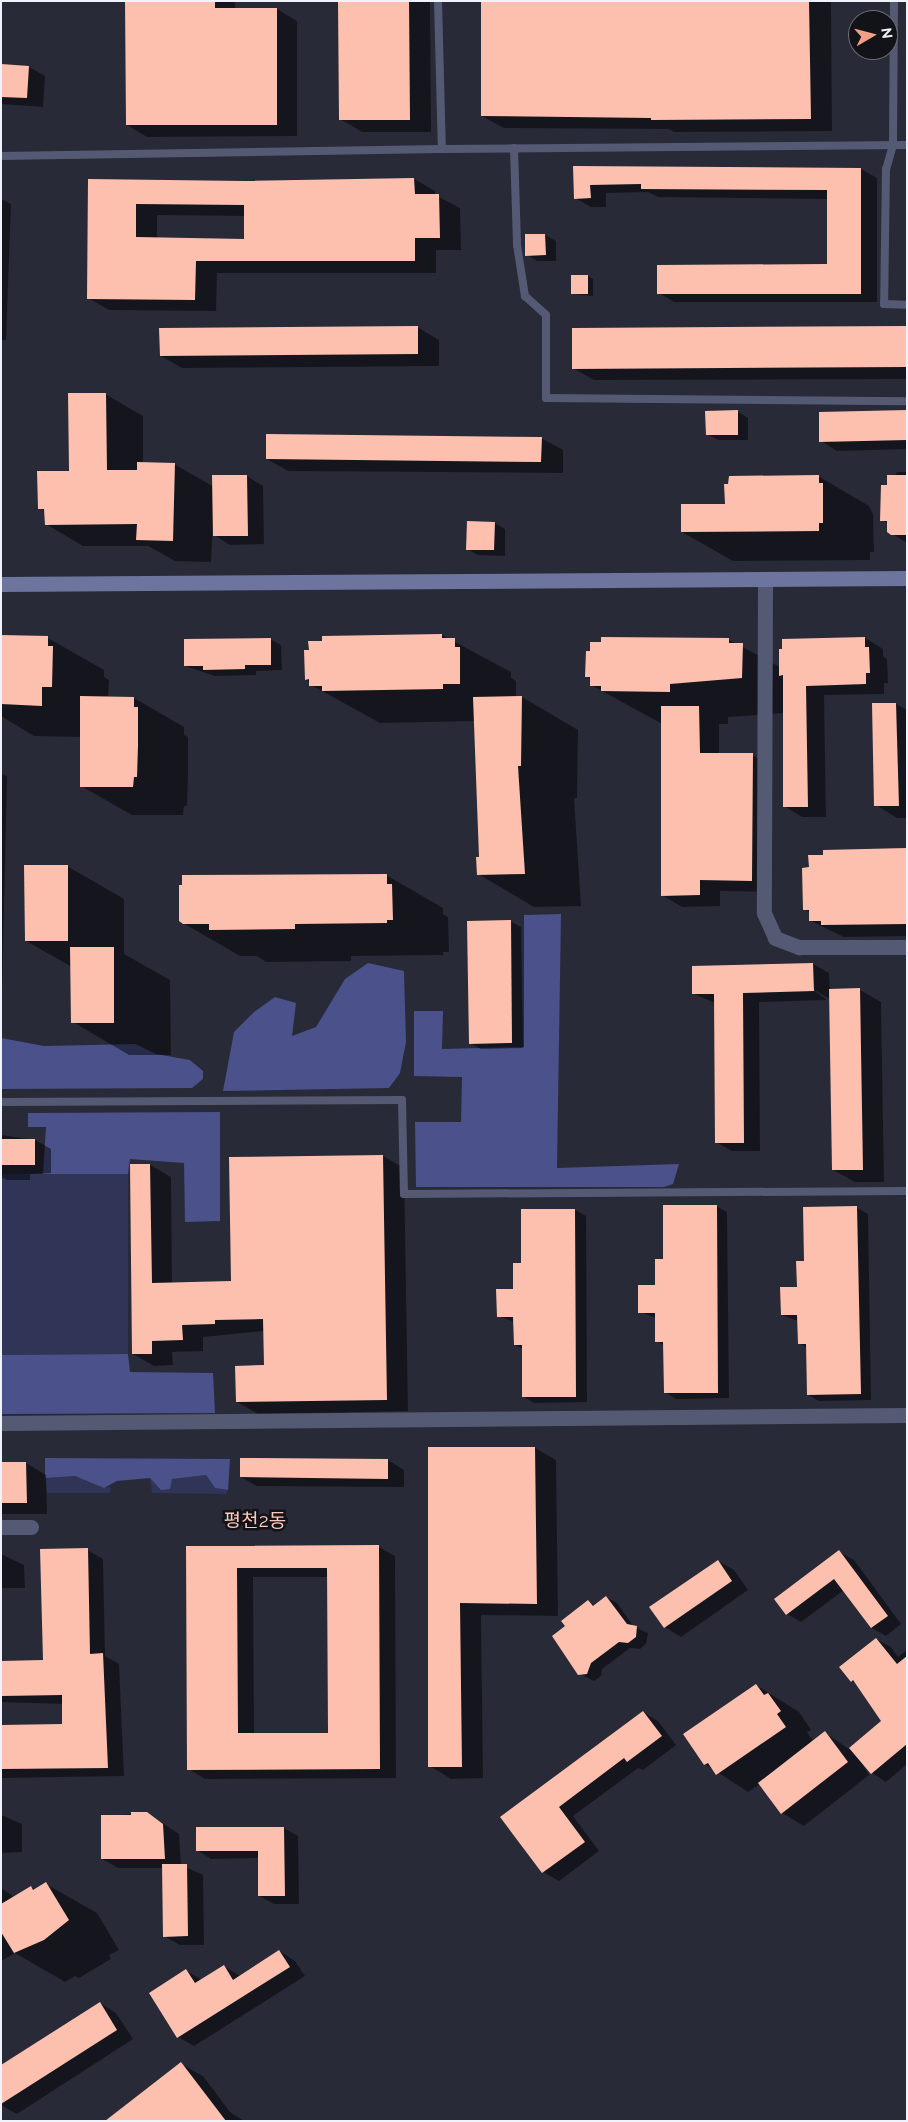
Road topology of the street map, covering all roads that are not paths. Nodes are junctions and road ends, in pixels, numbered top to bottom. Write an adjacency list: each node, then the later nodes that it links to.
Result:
1 (438, 1): 6 (lane)
2 (894, 1): 3 (lane)
3 (893, 144): 4 (lane); 5 (lane); 8 (lane)
4 (907, 144)
5 (514, 148): 6 (lane); 9 (lane)
6 (442, 149): 7 (lane)
7 (1, 156)
8 (907, 304)
9 (907, 401)
10 (907, 578): 11 (street)
11 (764, 579): 12 (street); 13 (street)
12 (1, 584)
13 (907, 947)
14 (1, 1102): 15 (lane)
15 (907, 1191)
16 (907, 1415): 17 (street)
17 (1, 1423)
18 (1, 1527): 19 (street)
19 (30, 1527)

